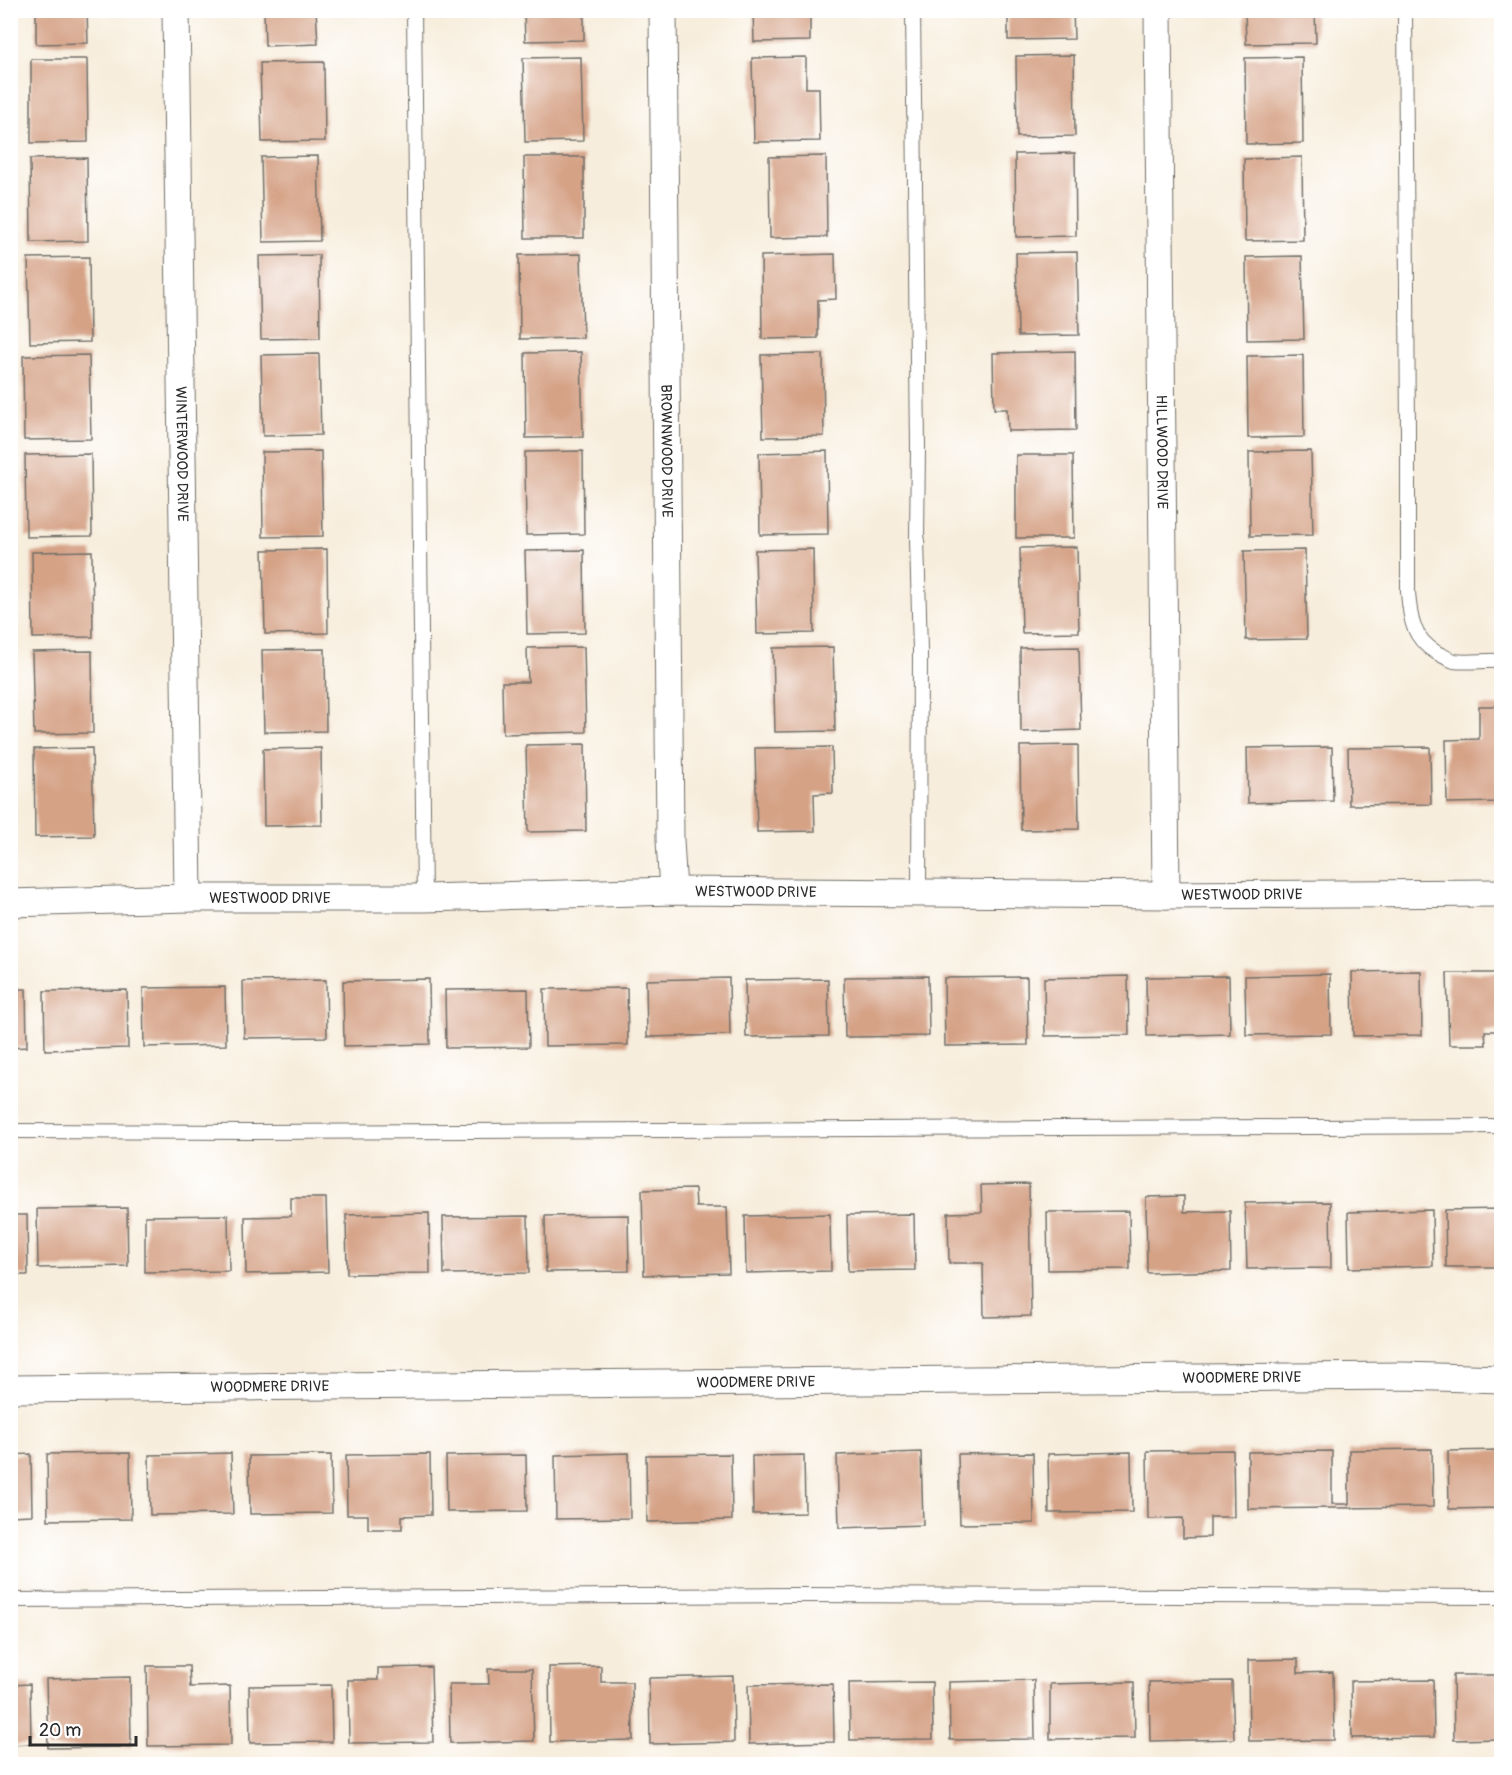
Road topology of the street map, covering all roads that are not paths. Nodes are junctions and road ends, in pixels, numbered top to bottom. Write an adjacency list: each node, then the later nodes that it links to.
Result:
1 (176, 10): 12 (street, WINTERWOOD DRIVE)
2 (414, 10): 13 (lane)
3 (663, 10): 8 (street, BROWNWOOD DRIVE)
4 (914, 10): 9 (lane)
5 (1158, 10): 11 (street, HILLWOOD DRIVE)
6 (1405, 10): 7 (lane)
7 (1502, 661)
8 (673, 891): 9 (street, WESTWOOD DRIVE); 13 (street, WESTWOOD DRIVE)
9 (919, 893): 11 (street, WESTWOOD DRIVE)
10 (1502, 893): 11 (street, WESTWOOD DRIVE)
11 (1166, 895)
12 (188, 898): 13 (street, WESTWOOD DRIVE); 14 (street, WESTWOOD DRIVE)
13 (424, 898)
14 (10, 903)
15 (1502, 1126): 16 (lane)
16 (10, 1131)
17 (1502, 1378): 18 (street, WOODMERE DRIVE)
18 (10, 1389)
19 (1502, 1598): 20 (lane)
20 (10, 1600)

